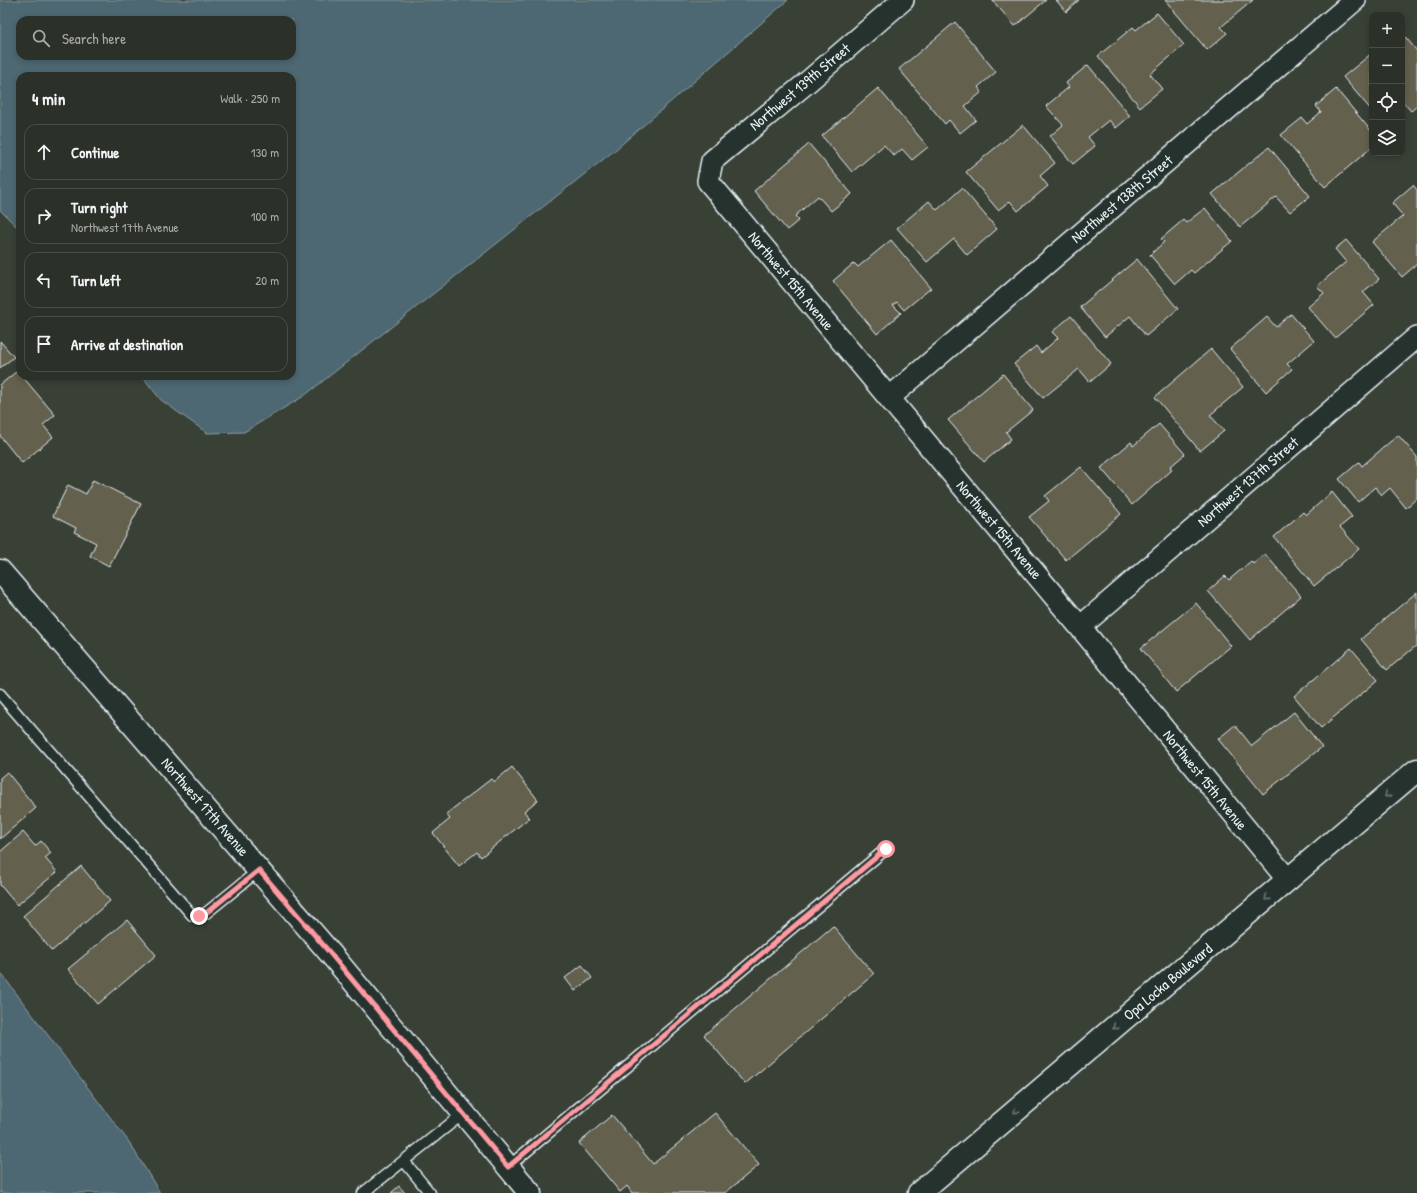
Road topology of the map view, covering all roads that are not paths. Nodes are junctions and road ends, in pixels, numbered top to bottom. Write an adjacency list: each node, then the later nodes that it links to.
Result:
1 (903, 0): 3 (street, Northwest 139th Street)
2 (1355, 0): 5 (street, Northwest 138th Street)
3 (708, 181): 5 (street, Northwest 15th Avenue)
4 (1417, 337): 7 (street, Northwest 137th Street)
5 (889, 398): 7 (street, Northwest 15th Avenue)
6 (0, 571): 11 (street, Northwest 17th Avenue)
7 (1080, 627): 12 (street, Northwest 15th Avenue)
8 (0, 694): 11 (lane)
9 (1417, 770): 12 (street, Opa Locka Boulevard, one-way to 12)
10 (886, 849): 15 (lane)
11 (259, 870): 13 (street, Northwest 17th Avenue)
12 (1288, 880): 19 (street, Opa Locka Boulevard, one-way to 19)
13 (464, 1113): 14 (lane); 15 (street, Northwest 17th Avenue)
14 (404, 1161): 16 (lane); 17 (lane)
15 (508, 1167): 18 (street, Northwest 17th Avenue)
16 (363, 1193)
17 (430, 1193)
18 (530, 1193)
19 (919, 1193)

